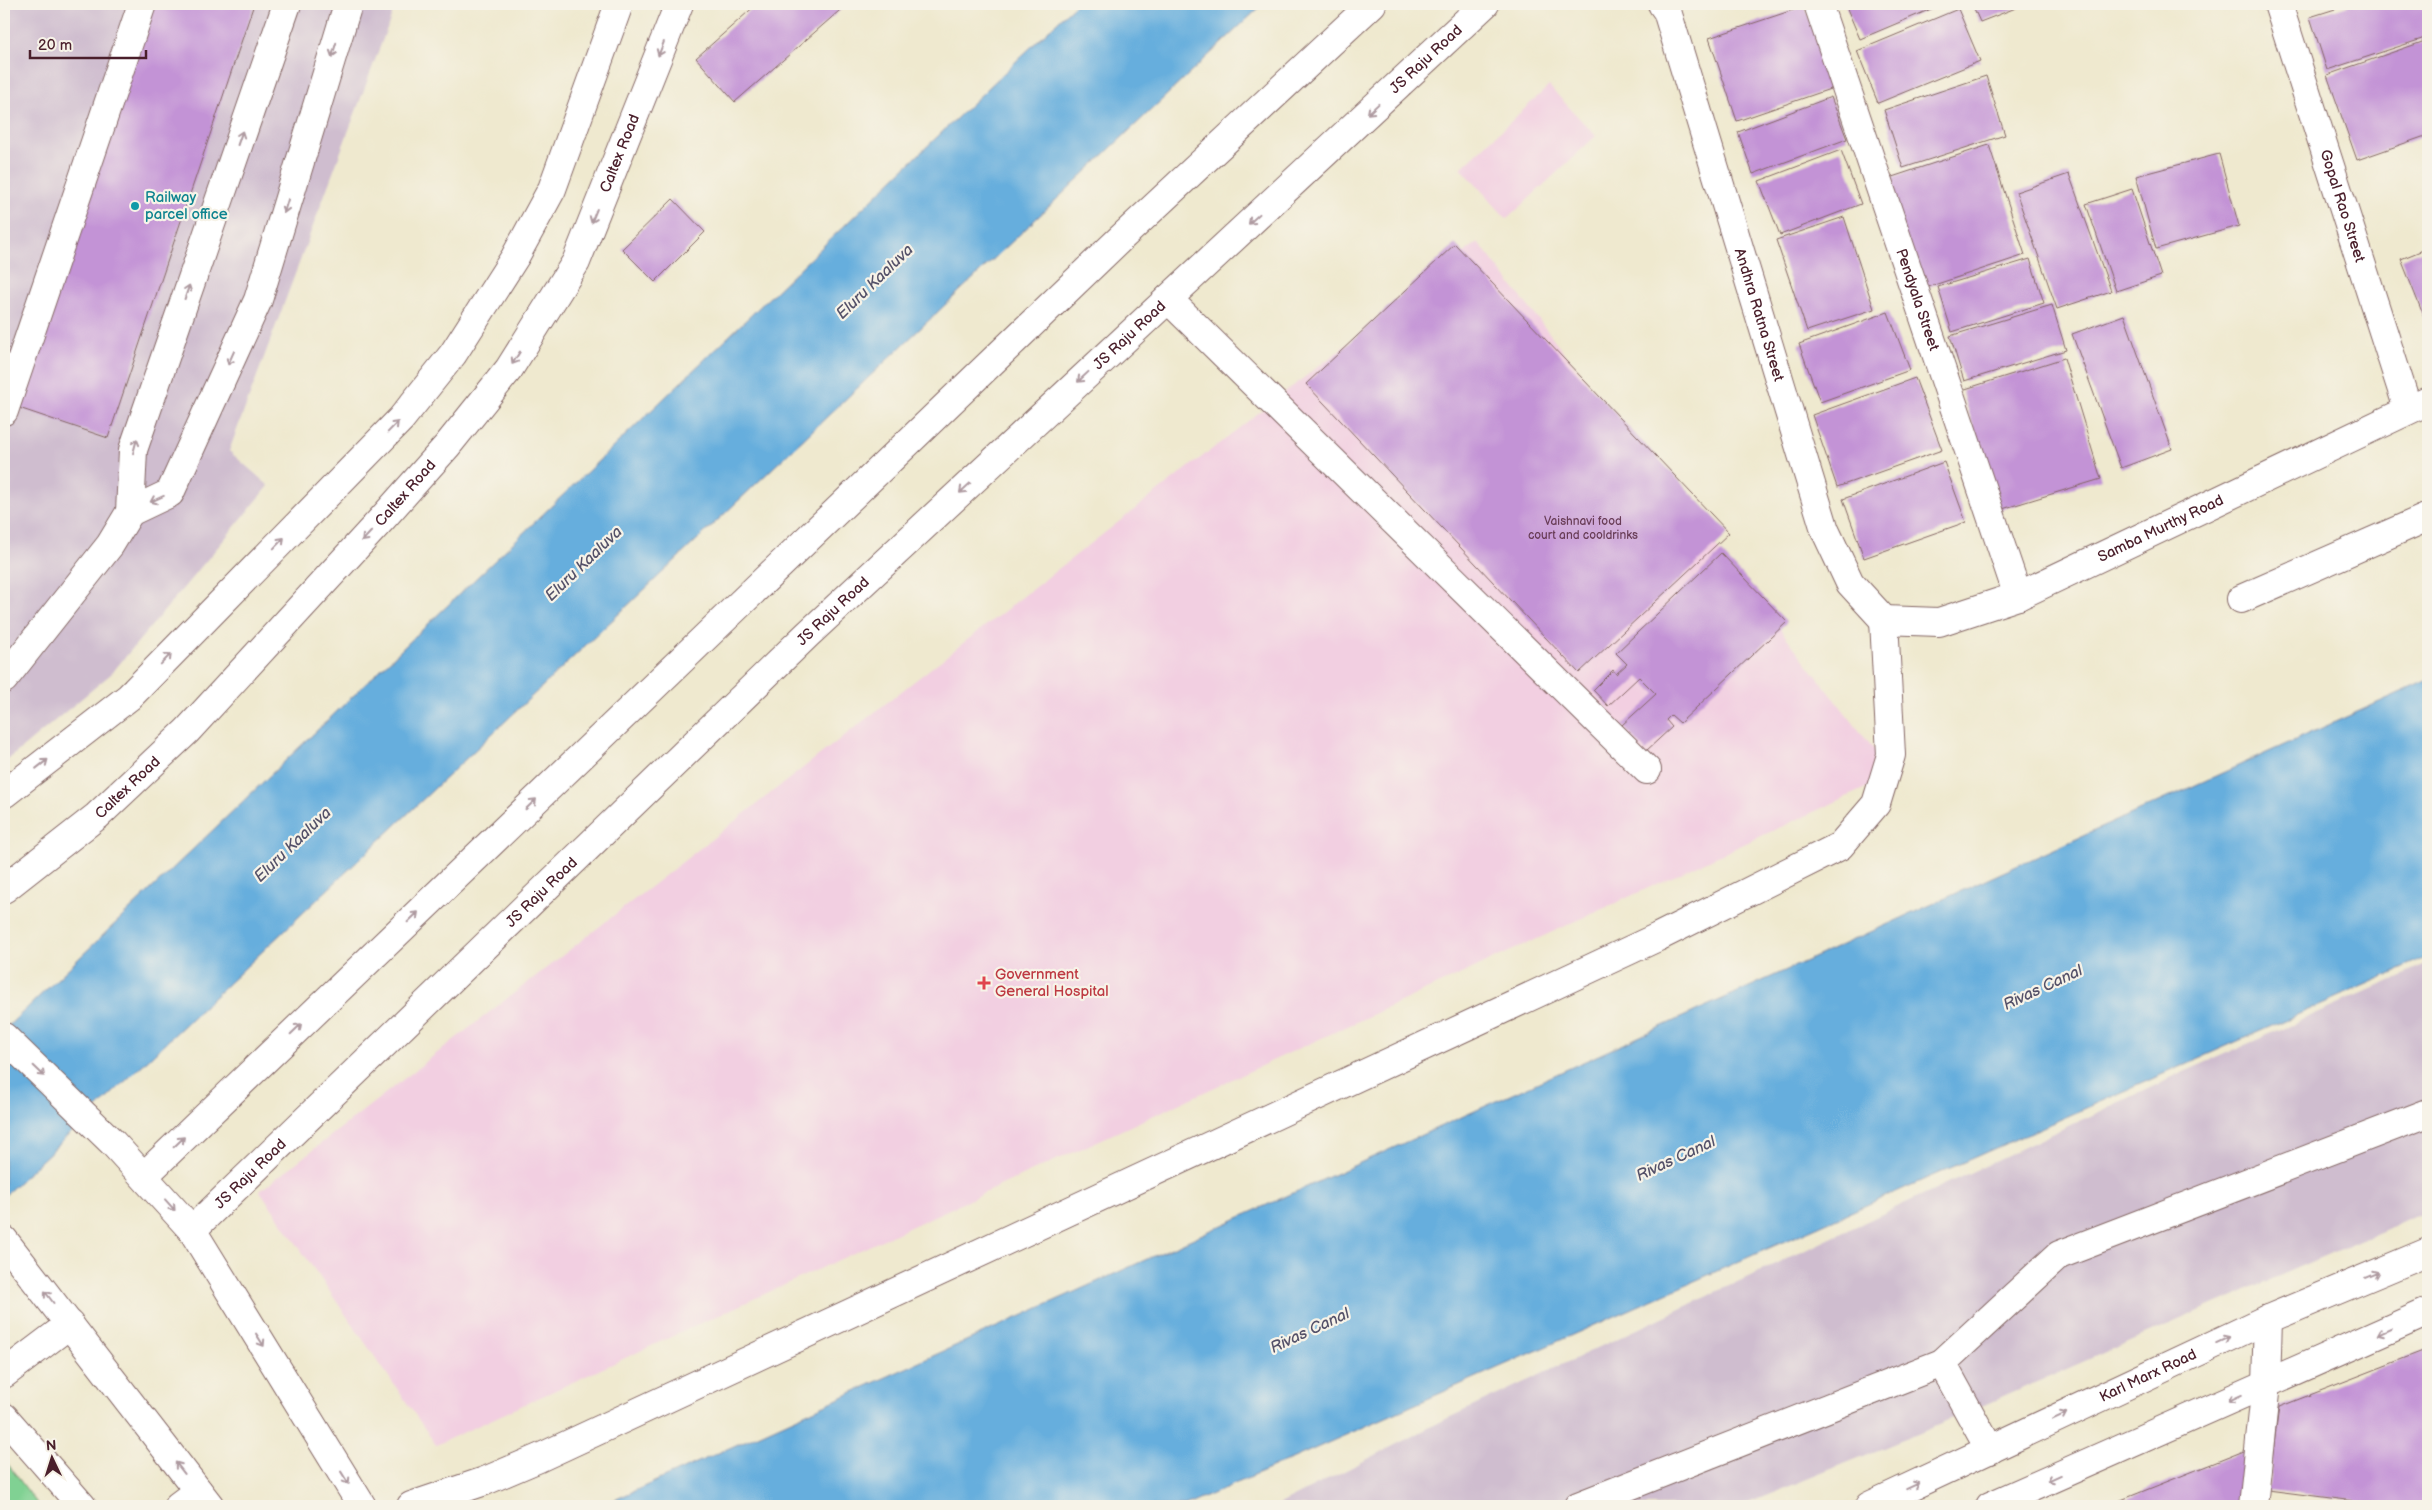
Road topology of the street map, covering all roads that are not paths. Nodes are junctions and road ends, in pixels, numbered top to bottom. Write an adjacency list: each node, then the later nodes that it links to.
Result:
1 (142, 4): 13 (street)
2 (287, 4): 14 (street, one-way to 2)
3 (348, 4): 14 (street, one-way to 14)
4 (619, 4): 21 (street, one-way to 4)
5 (679, 4): 22 (street, Caltex Road, one-way to 22)
6 (1372, 4): 25 (street, one-way to 6)
7 (1485, 4): 11 (street, JS Raju Road, one-way to 11)
8 (1818, 4): 16 (street, Pendyala Street)
9 (2278, 4): 12 (street, Gopal Rao Street)
10 (1670, 6): 18 (street, Andhra Ratna Street)
11 (1168, 299): 20 (street); 26 (street, JS Raju Road, one-way to 26)
12 (2418, 405): 16 (street, Samba Murthy Road)
13 (4, 411)
14 (130, 512): 19 (street)
15 (2428, 517): 17 (street)
16 (2018, 596): 18 (street, Samba Murthy Road)
17 (2241, 599)
18 (1884, 620): 40 (street)
19 (4, 679)
20 (1647, 770)
21 (4, 794)
22 (4, 889)
23 (4, 1037): 25 (street, one-way to 25)
24 (2428, 1113): 32 (street)
25 (144, 1176): 26 (street, one-way to 26)
26 (192, 1230): 39 (street, one-way to 39)
27 (9, 1246): 31 (street, one-way to 27)
28 (2428, 1252): 30 (street, Karl Marx Road, one-way to 28)
29 (2428, 1312): 34 (street, one-way to 34)
30 (2268, 1319): 34 (street); 36 (street, Karl Marx Road, one-way to 30)
31 (70, 1324): 33 (street); 37 (street, one-way to 31)
32 (1942, 1364): 36 (street); 41 (street)
33 (4, 1374)
34 (2266, 1384): 43 (street, one-way to 43); 44 (street)
35 (4, 1417): 38 (street)
36 (1990, 1450): 42 (street, Karl Marx Road, one-way to 36)
37 (195, 1501)
38 (82, 1506)
39 (362, 1506)
40 (411, 1506)
41 (1578, 1506)
42 (1869, 1506)
43 (1990, 1506)
44 (2253, 1506)

